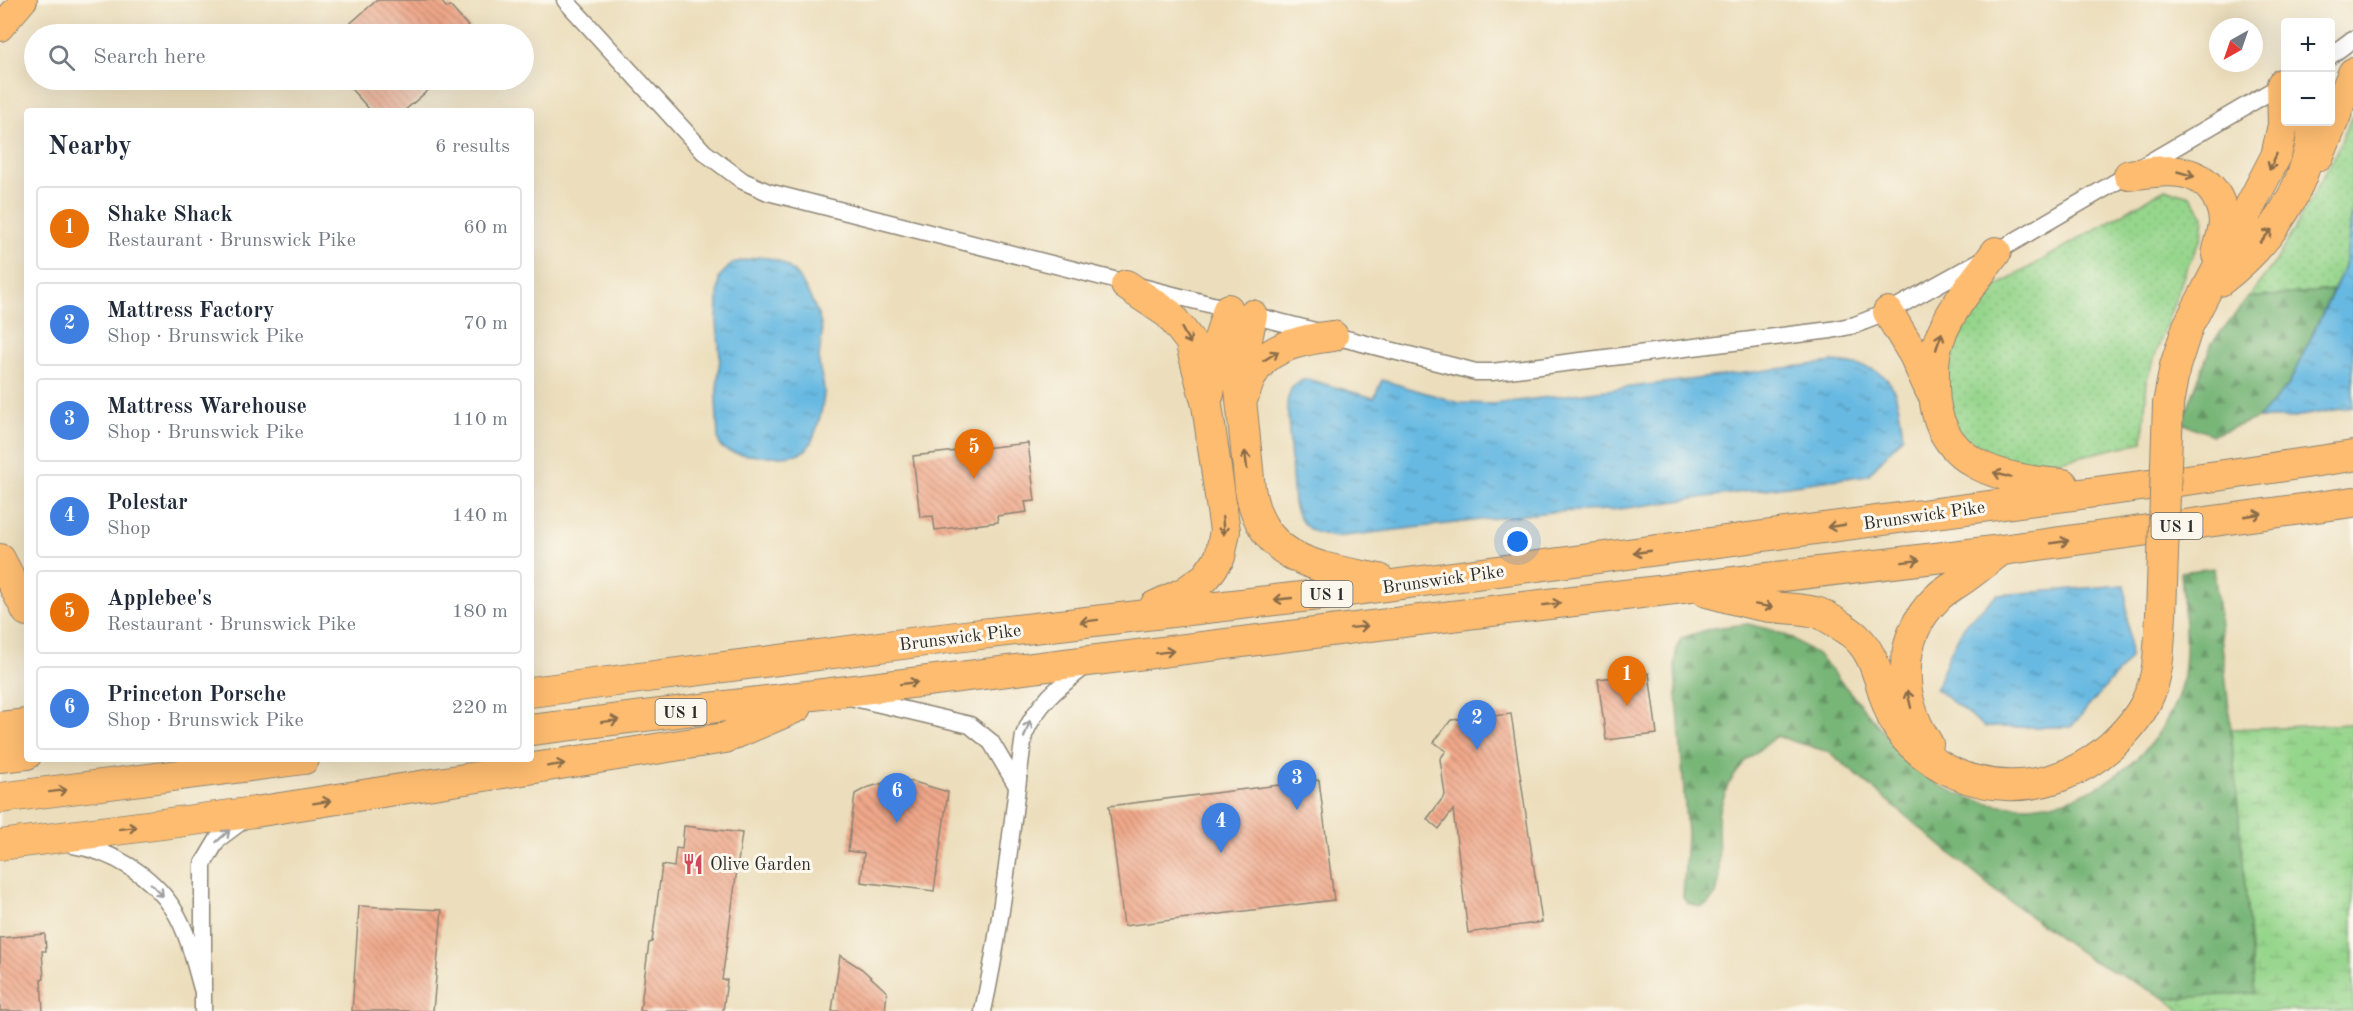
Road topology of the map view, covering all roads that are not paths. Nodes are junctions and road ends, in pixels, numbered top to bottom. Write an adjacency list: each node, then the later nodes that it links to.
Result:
1 (24, 0): 3 (main road)
2 (565, 0): 13 (street)
3 (0, 28)
4 (2353, 39): 5 (street)
5 (2335, 53)
6 (2353, 73): 11 (highway)
7 (2281, 85): 10 (street)
8 (2283, 126): 14 (highway, one-way to 14)
9 (2312, 126): 11 (highway)
10 (2128, 175): 12 (street); 14 (highway, one-way to 14)
11 (2292, 200): 14 (highway, one-way to 11)
12 (1996, 252): 16 (street); 18 (highway, one-way to 12)
13 (1126, 285): 15 (street); 20 (highway, one-way to 20)
14 (2208, 290): 39 (highway, bridge)
15 (1240, 312): 17 (street); 19 (highway); 20 (highway)
16 (1888, 312): 17 (street); 18 (highway)
17 (1333, 336): 19 (highway, one-way to 17)
18 (1934, 398): 22 (highway, one-way to 18)
19 (1240, 403): 26 (highway, one-way to 19)
20 (1207, 405): 29 (highway, one-way to 29)
21 (2353, 456): 22 (highway, Brunswick Pike / US 1)
22 (2123, 488): 26 (highway, Brunswick Pike / US 1, one-way to 26)
23 (2353, 502): 24 (highway, Brunswick Pike / US 1, one-way to 23)
24 (2002, 550): 27 (highway, Brunswick Pike / US 1, one-way to 24); 39 (highway, one-way to 24)
25 (0, 559): 28 (highway)
26 (1404, 584): 29 (highway, Brunswick Pike / US 1, one-way to 29)
27 (1686, 587): 30 (highway, Brunswick Pike / US 1, one-way to 27); 39 (highway, one-way to 39)
28 (24, 605)
29 (1123, 617): 31 (highway, Brunswick Pike / US 1, one-way to 31)
30 (1093, 661): 32 (highway, Brunswick Pike / US 1, one-way to 30); 40 (street, one-way to 30)
31 (534, 692)
32 (830, 693): 35 (highway, Brunswick Pike / US 1, one-way to 32); 40 (street); 42 (highway, one-way to 32)
33 (24, 724): 34 (highway)
34 (0, 727)
35 (534, 730)
36 (24, 754): 37 (highway)
37 (0, 758)
38 (281, 762): 41 (highway, one-way to 38)
39 (1966, 777)
40 (1017, 786): 46 (street)
41 (0, 798)
42 (255, 812): 43 (highway, one-way to 42); 44 (street, one-way to 42)
43 (14, 843): 44 (street, one-way to 44)
44 (203, 992): 45 (street)
45 (203, 1011)
46 (983, 1011)

